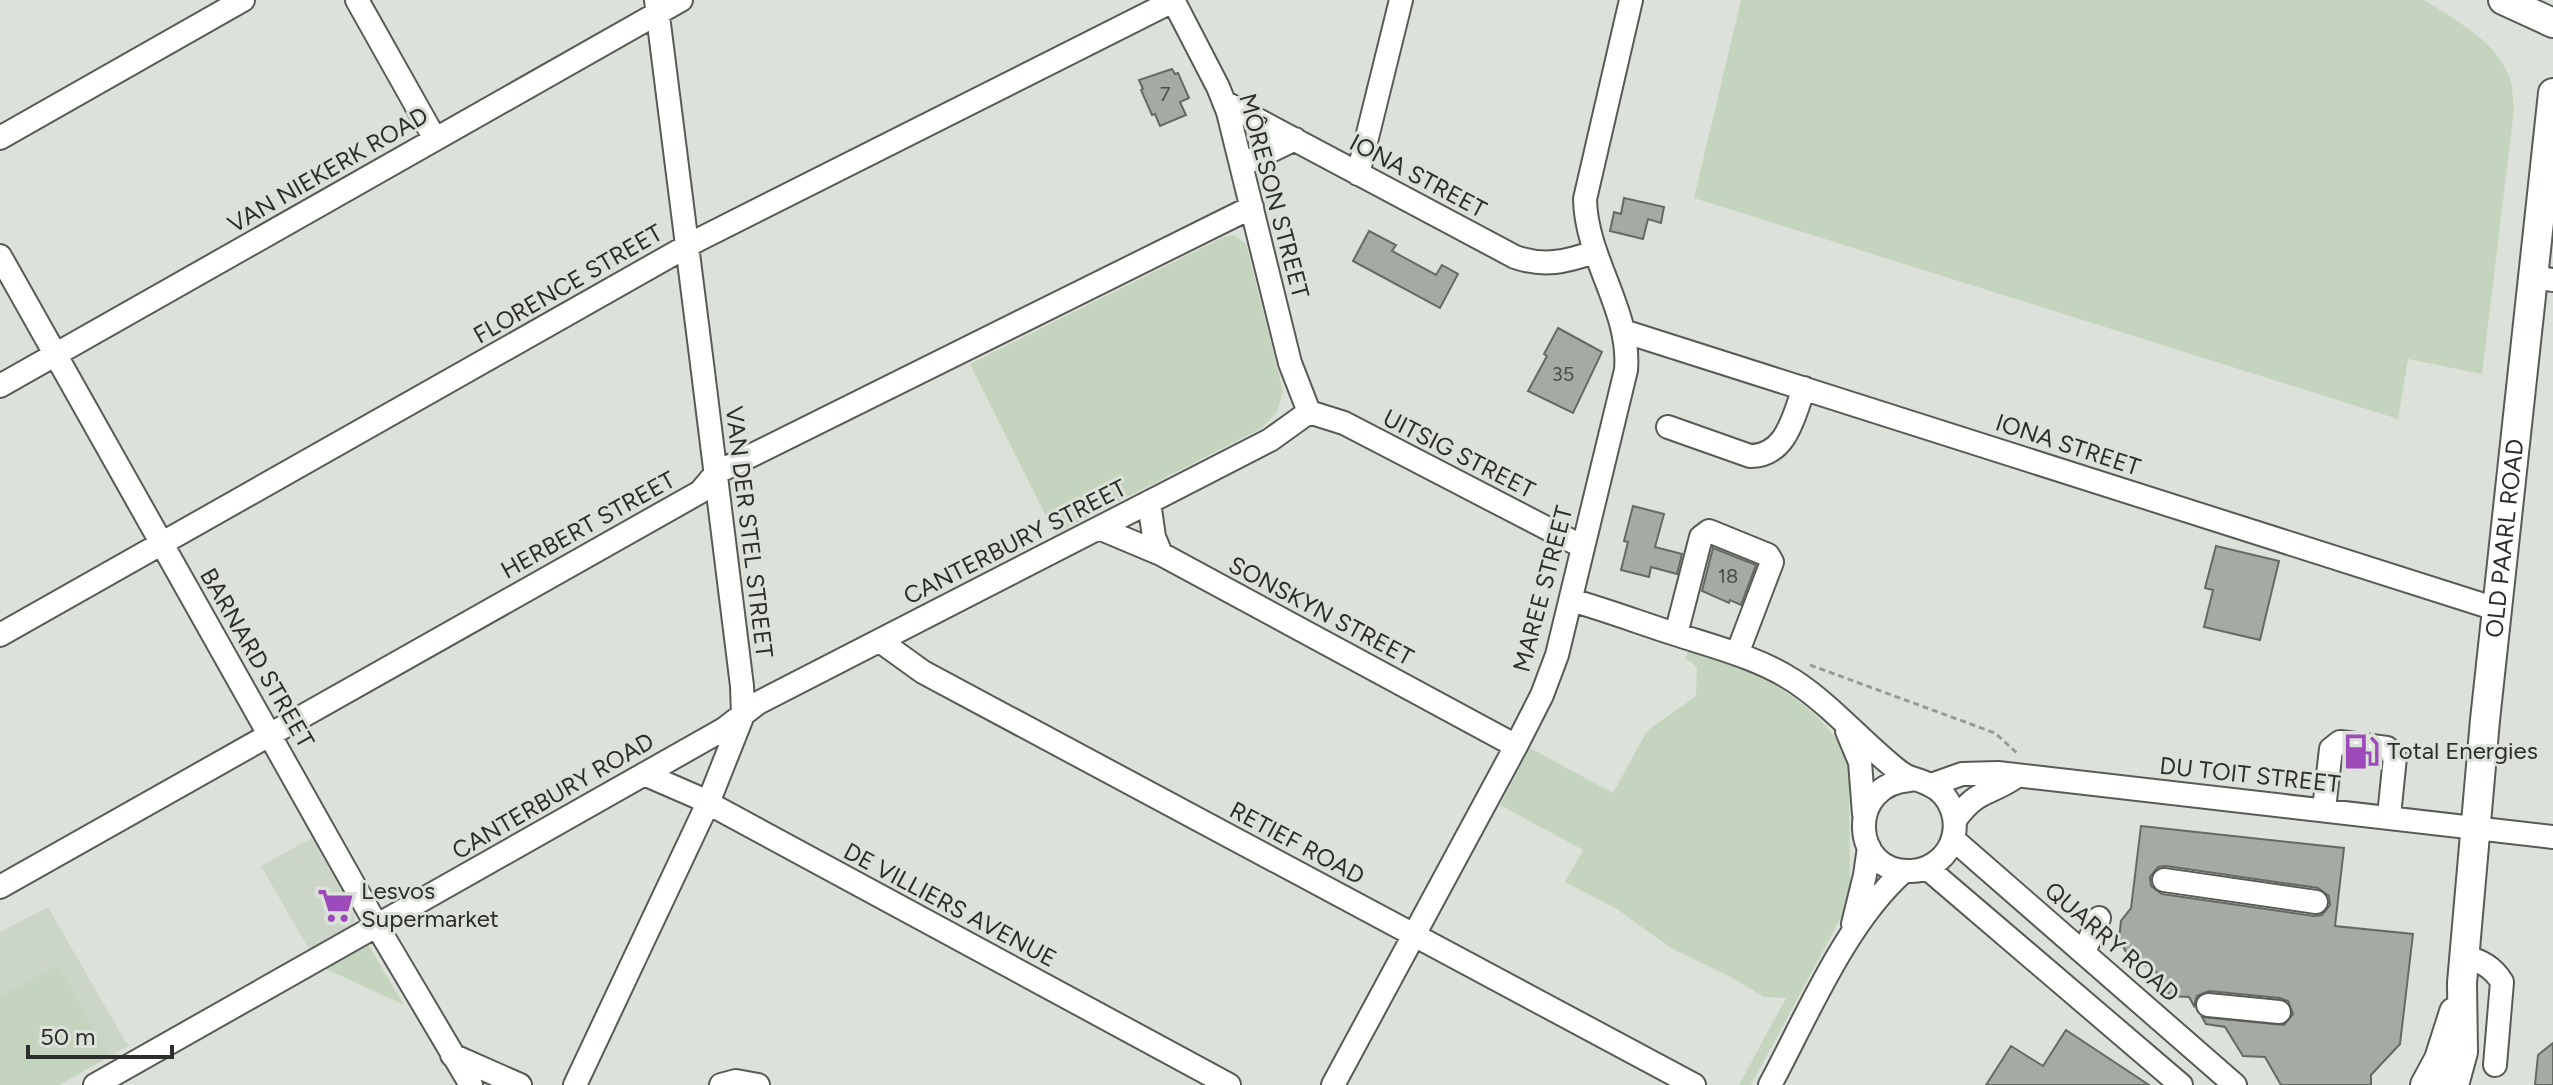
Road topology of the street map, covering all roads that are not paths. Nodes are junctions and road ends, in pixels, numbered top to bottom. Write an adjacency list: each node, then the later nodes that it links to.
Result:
1 (243, 0): 12 (street)
2 (357, 0): 13 (street)
3 (681, 0): 8 (street, VAN NIEKERK ROAD)
4 (1173, 0): 11 (street, MÔRESON STREET); 18 (street, FLORENCE STREET)
5 (1401, 0): 16 (street)
6 (1631, 0): 19 (street, MAREE STREET)
7 (2503, 0): 9 (main road)
8 (657, 6): 13 (street, VAN NIEKERK ROAD); 18 (street, VAN DER STEL STREET)
9 (2553, 23)
10 (2553, 93): 21 (main road, OLD PAARL ROAD)
11 (1224, 102): 14 (street, IONA STREET); 15 (street, MÔRESON STREET)
12 (0, 138)
13 (435, 139): 23 (street, VAN NIEKERK ROAD)
14 (1295, 139): 15 (street); 16 (street, IONA STREET)
15 (1242, 165): 17 (street, MÔRESON STREET)
16 (1358, 174): 19 (street, IONA STREET)
17 (1252, 207): 26 (street, MÔRESON STREET); 28 (street, HERBERT STREET)
18 (686, 247): 28 (street, VAN DER STEL STREET); 31 (street, FLORENCE STREET)
19 (1594, 252): 22 (street, MAREE STREET)
20 (0, 256): 23 (street, BARNARD STREET)
21 (2543, 279): 35 (main road, OLD PAARL ROAD)
22 (1623, 331): 25 (street, IONA STREET); 32 (street, MAREE STREET)
23 (56, 354): 24 (street, VAN NIEKERK ROAD); 31 (street, BARNARD STREET)
24 (0, 386)
25 (1804, 388): 27 (street); 35 (street, IONA STREET)
26 (1309, 412): 29 (street, CANTERBURY STREET); 32 (street, UITSIG STREET)
27 (1668, 427)
28 (716, 473): 40 (street, VAN DER STEL STREET); 42 (street, HERBERT STREET)
29 (1139, 508): 30 (street, CANTERBURY STREET); 33 (street)
30 (1099, 528): 33 (street, SONSKYN STREET); 38 (street, CANTERBURY STREET)
31 (162, 543): 37 (street, FLORENCE STREET); 42 (street, BARNARD STREET)
32 (1583, 547): 34 (street, MAREE STREET)
33 (1161, 554): 43 (street, SONSKYN STREET)
34 (1571, 600): 36 (street); 43 (street, MAREE STREET)
35 (2496, 609): 51 (main road, OLD PAARL ROAD)
36 (1676, 634): 39 (street); 39 (street)
37 (0, 635)
38 (880, 641): 40 (street, CANTERBURY STREET); 61 (street, RETIEF ROAD)
39 (1737, 654): 41 (street)
40 (743, 715): 45 (street, CANTERBURY ROAD); 47 (street, VAN DER STEL STREET)
41 (1841, 720): 46 (street); 49 (street)
42 (271, 735): 57 (street, HERBERT STREET); 60 (street, BARNARD STREET)
43 (1516, 746): 61 (street, MAREE STREET)
44 (2021, 769): 46 (street, DU TOIT STREET); 48 (street, DU TOIT STREET); 52 (street)
45 (644, 774): 47 (street, DE VILLIERS AVENUE); 60 (street, CANTERBURY ROAD)
46 (1921, 782): 49 (street); 52 (street)
47 (708, 803): 73 (street, VAN DER STEL STREET); 76 (street, DE VILLIERS AVENUE)
48 (2324, 809): 50 (street, DU TOIT STREET); 50 (street)
49 (1865, 815): 54 (street)
50 (2389, 816): 51 (street, DU TOIT STREET)
51 (2477, 826): 53 (street, DU TOIT STREET); 64 (main road, OLD PAARL ROAD)
52 (1954, 830): 55 (street); 63 (street, QUARRY ROAD)
53 (2553, 837)
54 (1869, 847): 55 (street); 62 (street)
55 (1916, 869): 62 (street); 80 (street)
56 (2164, 880): 58 (street)
57 (0, 887)
58 (2316, 902)
59 (2099, 918): 63 (street)
60 (377, 926): 67 (street, BARNARD STREET); 70 (street, CANTERBURY ROAD)
61 (1412, 935): 77 (street, MAREE STREET); 78 (street, RETIEF ROAD)
62 (1844, 947): 79 (street)
63 (2084, 952): 81 (street, QUARRY ROAD)
64 (2463, 970): 68 (street); 69 (main road, OLD PAARL ROAD); 82 (main road, OLD PAARL ROAD)
65 (2208, 1005): 66 (street)
66 (2279, 1012)
67 (452, 1055): 71 (street, BARNARD STREET); 72 (street)
68 (2495, 1065)
69 (2456, 1084)
70 (95, 1085)
71 (471, 1085)
72 (520, 1085)
73 (575, 1085)
74 (721, 1085): 75 (street)
75 (758, 1085)
76 (1229, 1085)
77 (1333, 1085)
78 (1694, 1085)
79 (1770, 1085)
80 (2181, 1085)
81 (2235, 1085)
82 (2425, 1085)

